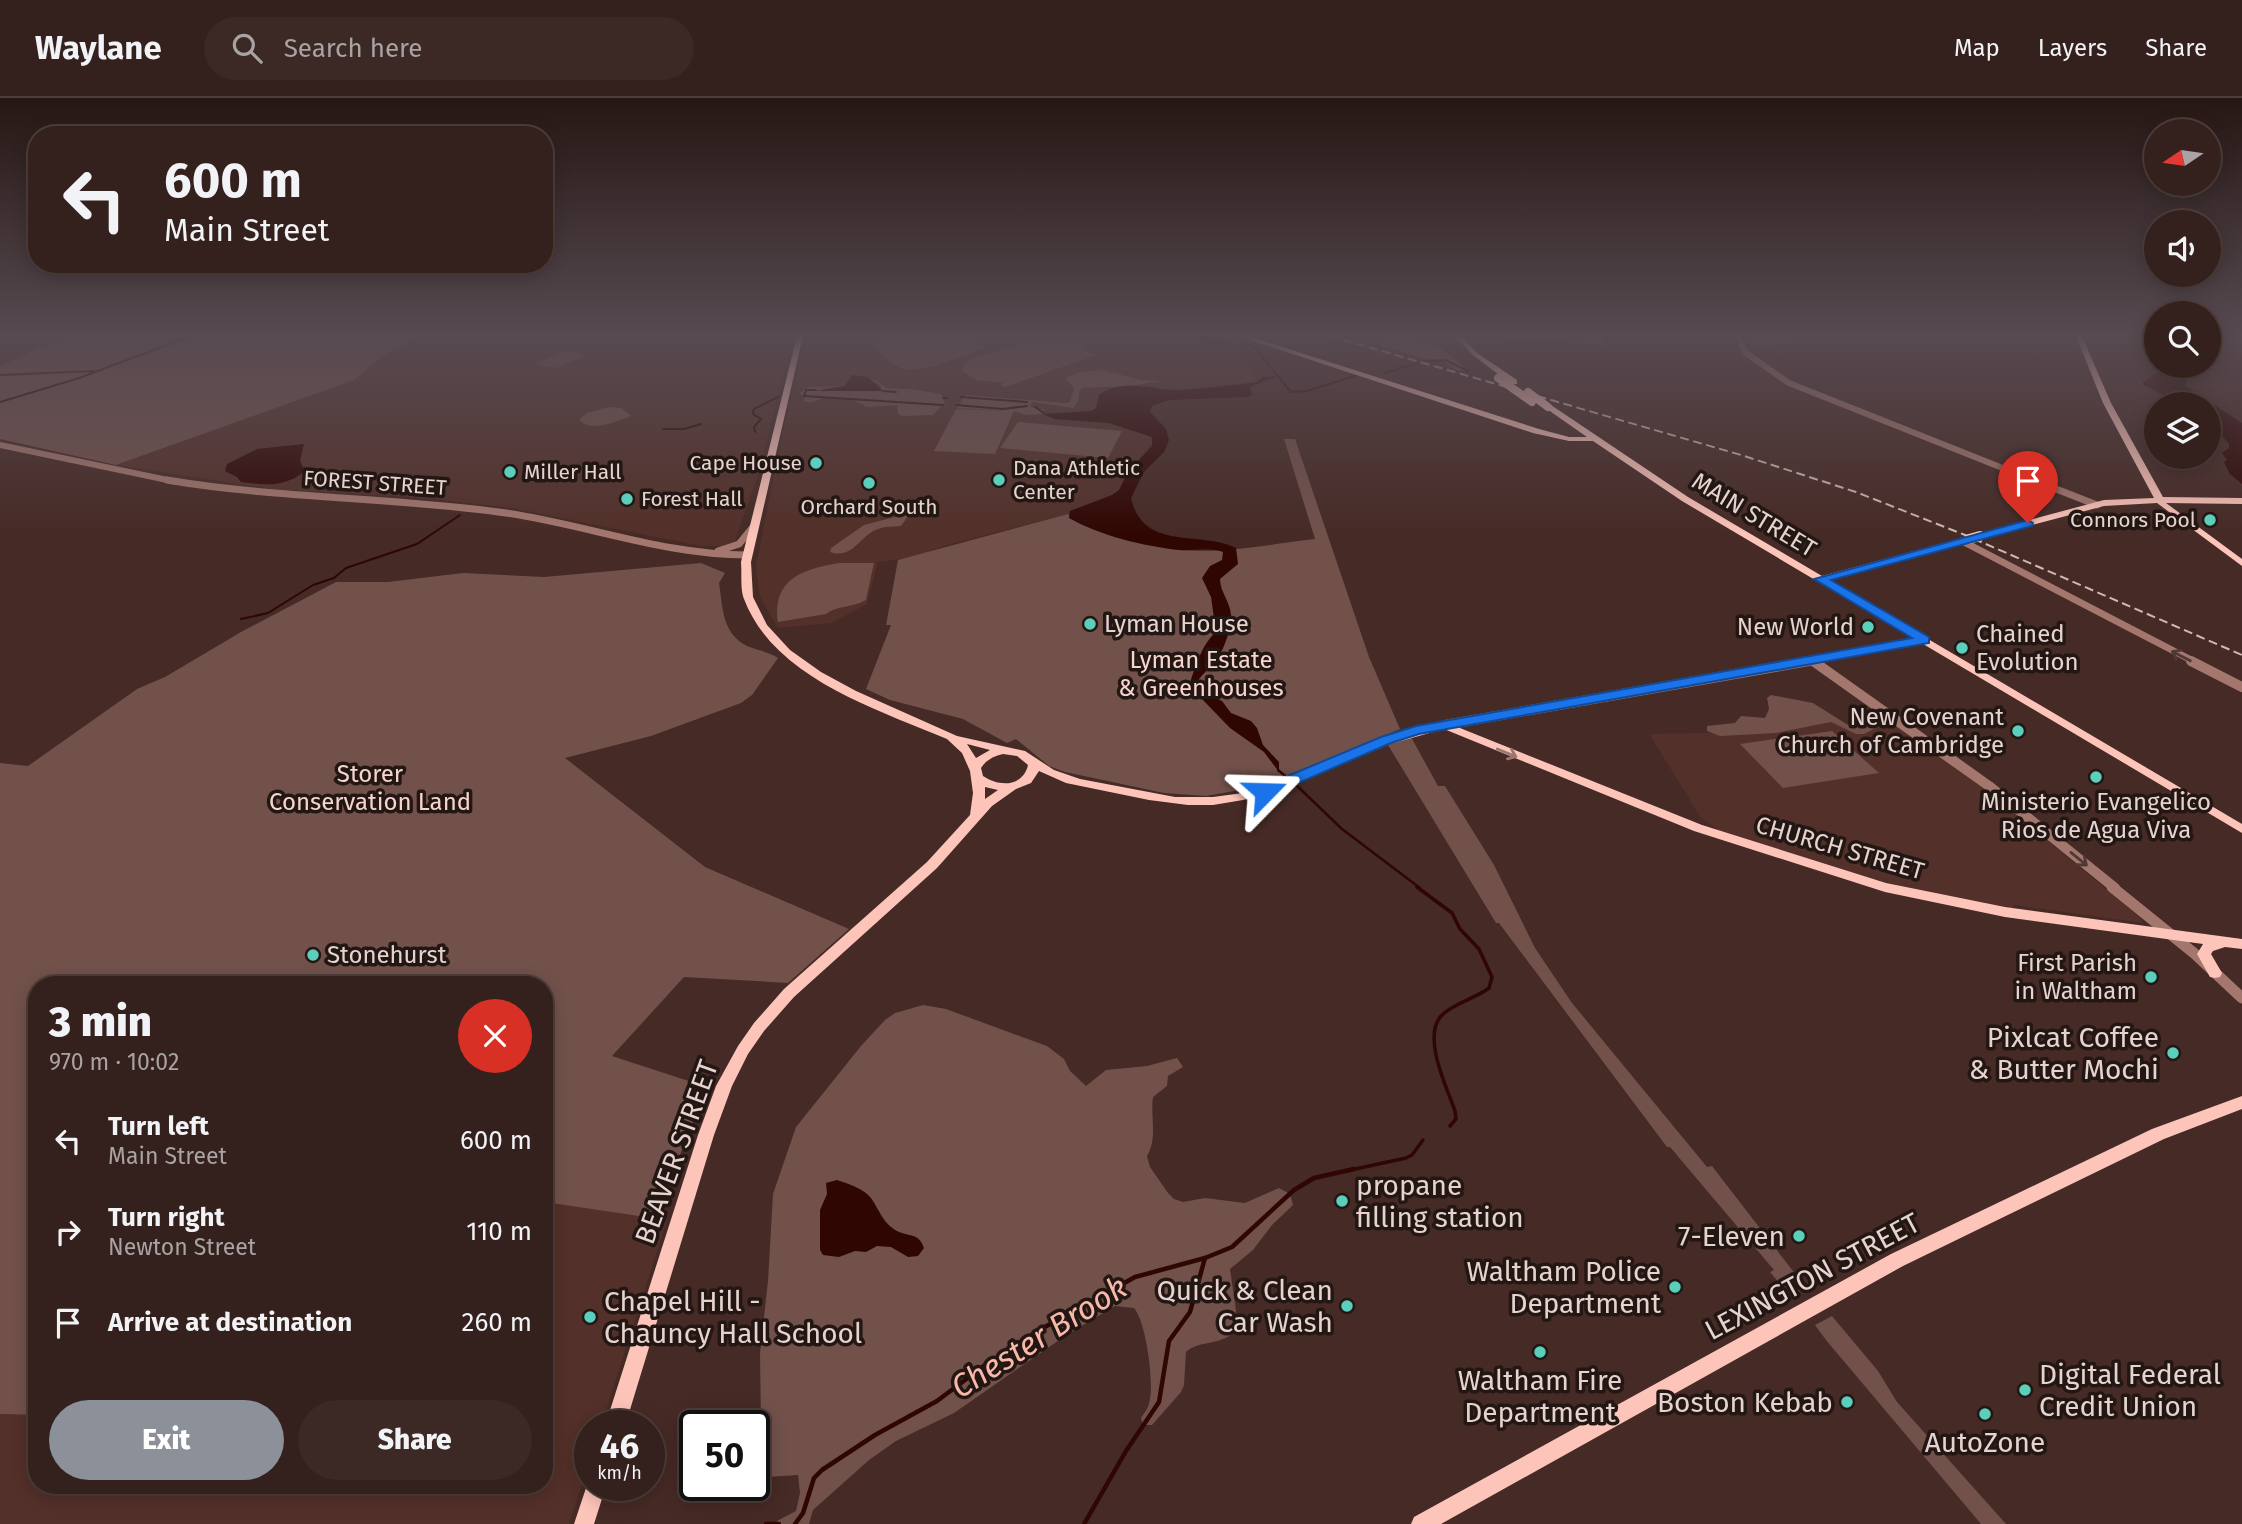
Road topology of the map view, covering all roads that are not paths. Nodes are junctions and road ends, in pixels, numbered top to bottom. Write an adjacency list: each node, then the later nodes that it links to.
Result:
1 (784, 403): 12 (main road)
2 (1448, 403): 7 (main road)
3 (1533, 403): 7 (main road, MAIN STREET, bridge)
4 (1542, 403): 7 (main road, MAIN STREET, bridge)
5 (1839, 403): 11 (street)
6 (2107, 403): 9 (main road)
7 (1588, 439): 17 (main road, MAIN STREET)
8 (0, 445): 14 (street, FOREST STREET)
9 (2159, 500): 10 (main road); 11 (main road); 16 (main road)
10 (2242, 501)
11 (2097, 505): 13 (main road, bridge)
12 (754, 524): 14 (street); 15 (main road)
13 (1965, 540): 17 (main road); 20 (street, one-way to 13)
14 (707, 552): 15 (street, FOREST STREET)
15 (747, 555): 22 (main road)
16 (2242, 563)
17 (1821, 579): 18 (main road, MAIN STREET)
18 (1925, 640): 19 (street); 29 (main road, MAIN STREET)
19 (1813, 661): 21 (street); 30 (street, one-way to 30)
20 (2242, 687)
21 (1445, 725): 26 (main road); 30 (main road, CHURCH STREET, one-way to 30)
22 (951, 737): 23 (main road); 25 (main road)
23 (1013, 751): 24 (main road); 25 (main road)
24 (1032, 761): 26 (main road); 27 (main road)
25 (975, 772): 27 (main road); 28 (main road)
26 (1062, 778): 27 (main road)
27 (1017, 785): 28 (main road, BEAVER STREET)
28 (974, 818): 35 (main road, BEAVER STREET)
29 (2242, 829)
30 (2170, 934): 31 (main road, CHURCH STREET); 32 (street)
31 (2237, 943): 32 (main road)
32 (2215, 973): 33 (street)
33 (2242, 998)
34 (2242, 1102): 37 (main road, LEXINGTON STREET)
35 (620, 1410)
36 (591, 1501): 38 (main road)
37 (1434, 1521)
38 (584, 1524)

